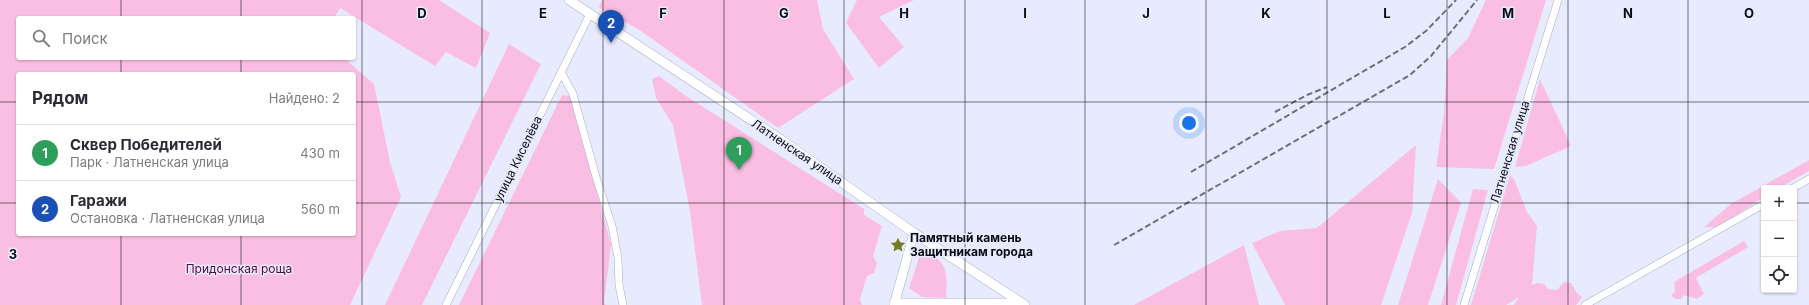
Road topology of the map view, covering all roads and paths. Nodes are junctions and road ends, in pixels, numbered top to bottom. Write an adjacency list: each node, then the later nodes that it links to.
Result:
1 (568, 0): 3 (street, Латненская улица)
2 (1558, 0): 13 (street, Латненская улица)
3 (590, 14): 4 (street, улица Киселёва); 8 (street, Латненская улица)
4 (561, 72): 11 (street, улица Киселёва); 12 (street)
5 (1809, 179): 6 (street)
6 (1797, 186)
7 (1761, 206): 14 (street)
8 (914, 233): 9 (street); 10 (street, Латненская улица)
9 (894, 304): 10 (street)
10 (1024, 304)
11 (446, 305)
12 (623, 305)
13 (1464, 305)
14 (1585, 305)

